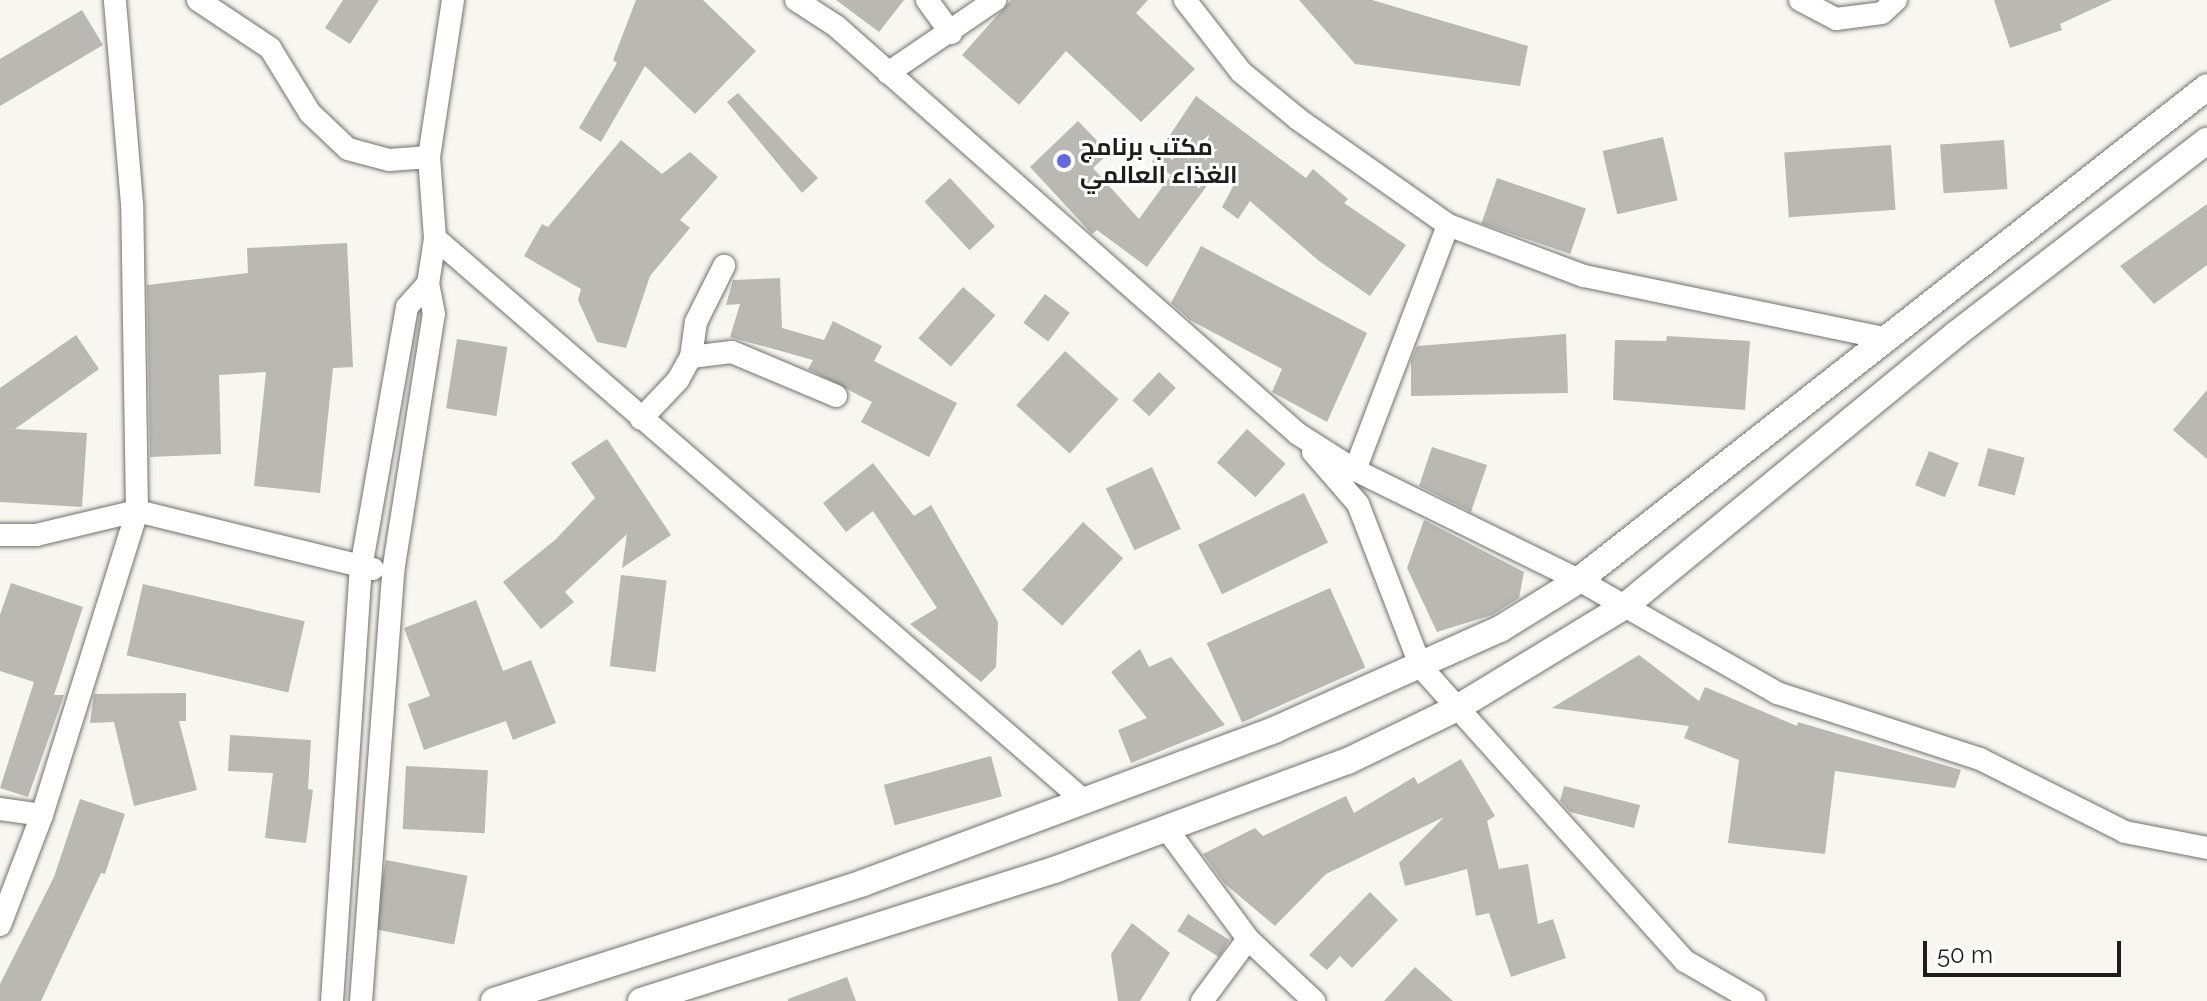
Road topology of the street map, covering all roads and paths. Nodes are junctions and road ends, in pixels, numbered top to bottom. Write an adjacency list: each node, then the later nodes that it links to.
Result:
1 (115, 0): 25 (street)
2 (198, 0): 14 (street)
3 (453, 0): 14 (street)
4 (796, 0): 11 (street)
5 (927, 0): 10 (street)
6 (995, 0): 10 (street)
7 (1185, 0): 15 (street)
8 (1800, 0): 9 (street)
9 (1896, 0)
10 (951, 33): 11 (street)
11 (888, 73): 23 (street)
12 (2207, 87): 19 (street)
13 (2207, 141): 30 (street)
14 (429, 157): 16 (street)
15 (1448, 225): 19 (street); 24 (street)
16 (435, 238): 18 (street); 22 (street)
17 (724, 266): 20 (street)
18 (428, 284): 27 (street); 28 (street)
19 (1884, 338): 29 (street)
20 (691, 357): 21 (street); 22 (street)
21 (836, 396)
22 (641, 419): 33 (street)
23 (1298, 434): 24 (street); 31 (street)
24 (1355, 470): 29 (street)
25 (137, 511): 26 (street); 27 (street); 35 (street)
26 (0, 535)
27 (361, 568): 28 (street); 40 (street)
28 (393, 572): 41 (street)
29 (1579, 580): 30 (street); 31 (street)
30 (1625, 606): 32 (street); 37 (street)
31 (1421, 667): 32 (street); 33 (street)
32 (1457, 708): 36 (street); 46 (street)
33 (1083, 800): 42 (street)
34 (0, 809): 35 (street)
35 (42, 815): 38 (street)
36 (1166, 828): 39 (street); 43 (street)
37 (2207, 848)
38 (0, 925)
39 (1248, 939): 44 (street); 45 (street)
40 (332, 1001)
41 (361, 1001)
42 (494, 1001)
43 (641, 1001)
44 (1202, 1001)
45 (1314, 1001)
46 (1754, 1001)

